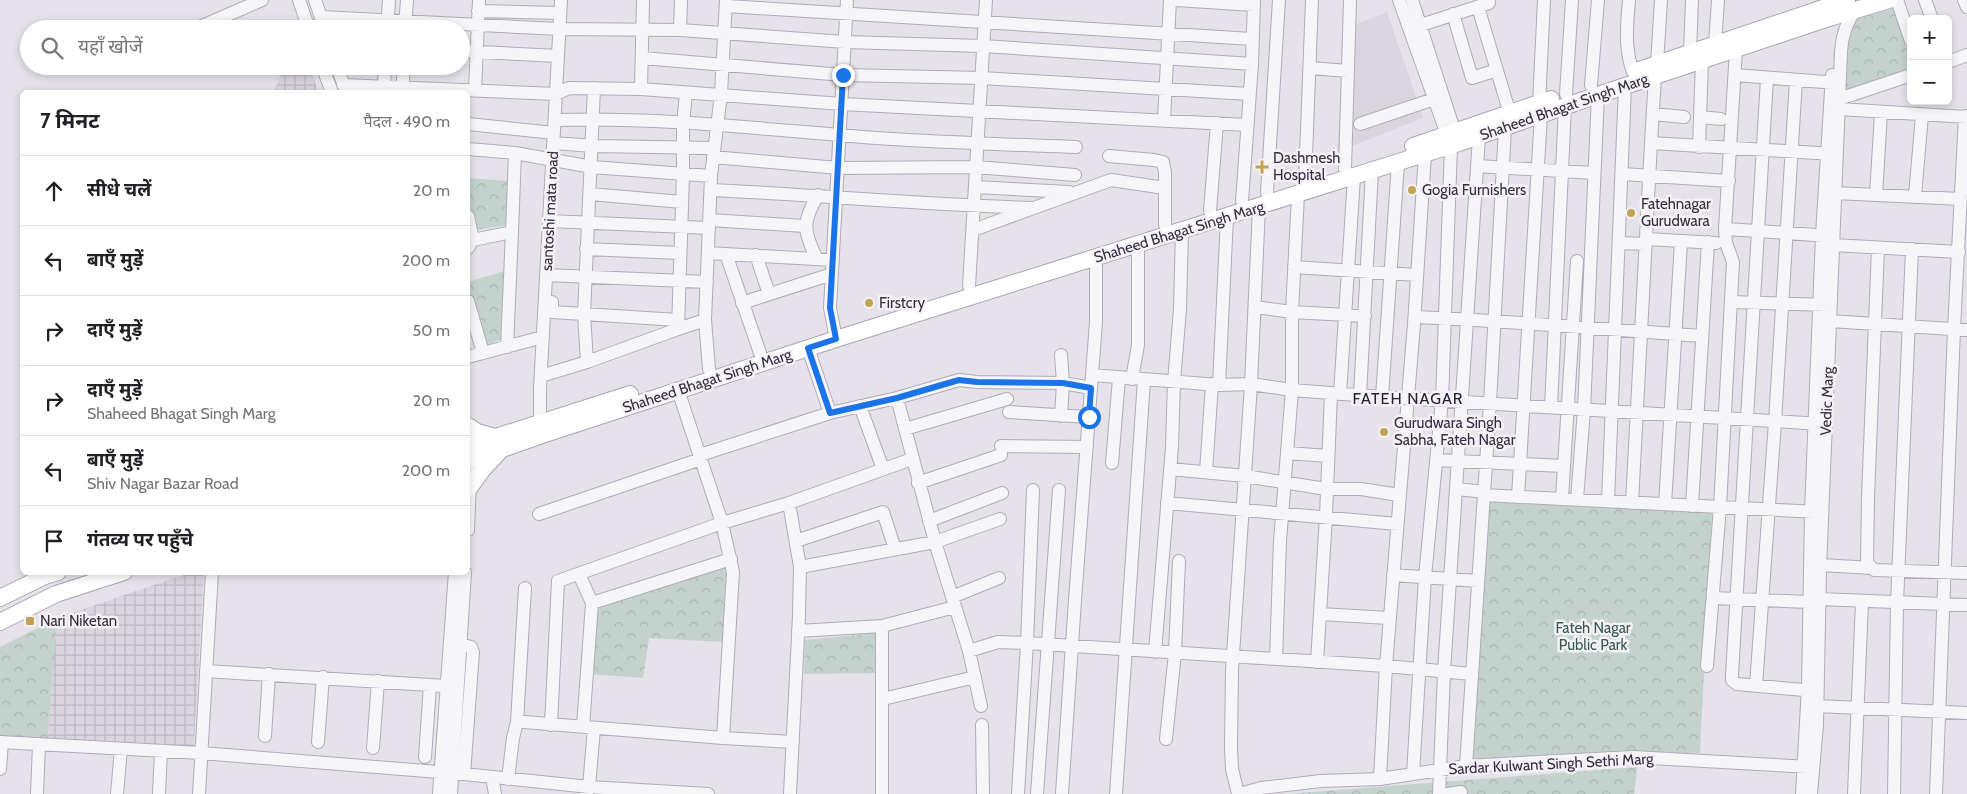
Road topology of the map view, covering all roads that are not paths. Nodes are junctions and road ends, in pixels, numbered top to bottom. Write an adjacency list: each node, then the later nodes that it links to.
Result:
1 (262, 0): 39 (street)
2 (299, 0): 40 (street)
3 (314, 0): 41 (street)
4 (389, 0): 42 (street)
5 (407, 0): 43 (street)
6 (561, 0): 34 (street, santoshi mata road)
7 (643, 0): 49 (street)
8 (682, 0): 51 (street)
9 (848, 0): 35 (street)
10 (986, 0): 44 (street)
11 (1170, 0): 53 (street)
12 (1176, 0): 29 (street)
13 (1278, 0): 169 (street)
14 (1312, 0): 69 (street)
15 (1350, 0): 72 (street)
16 (1399, 0): 98 (street)
17 (1412, 0): 47 (street)
18 (1544, 0): 102 (street)
19 (1572, 0): 99 (street)
20 (1598, 0): 93 (street)
21 (1629, 0): 82 (street)
22 (1661, 0): 71 (street)
23 (1692, 0): 63 (street)
24 (1718, 0): 56 (street)
25 (1889, 0): 32 (main road)
26 (1897, 0): 50 (street)
27 (1925, 0): 38 (street)
28 (1964, 0): 33 (street)
29 (1254, 2): 54 (street)
30 (726, 3): 35 (street); 52 (street)
31 (479, 5): 34 (street); 46 (street)
32 (1851, 5): 37 (main road); 56 (main road); 84 (street, Vedic Marg)
33 (1967, 7)
34 (560, 13): 48 (street, santoshi mata road)
35 (847, 14): 44 (street); 55 (street)
36 (1453, 14): 47 (street); 70 (street); 70 (street)
37 (1839, 15): 58 (main road); 84 (street, Vedic Marg)
38 (1931, 15)
39 (216, 20)
40 (306, 20)
41 (322, 20)
42 (387, 20)
43 (405, 20)
44 (985, 21): 53 (street); 57 (street)
45 (470, 25): 46 (street)
46 (478, 25): 48 (street); 60 (street)
47 (1420, 26): 123 (street)
48 (559, 29): 49 (street); 62 (street, santoshi mata road)
49 (642, 29): 51 (street); 64 (street)
50 (1907, 29)
51 (680, 30): 52 (street)
52 (724, 33): 55 (street); 68 (street)
53 (1168, 33): 54 (street); 65 (street)
54 (1252, 39): 67 (street)
55 (845, 42): 57 (street); 77 (street)
56 (1715, 44): 63 (main road)
57 (984, 46): 65 (street); 80 (street)
58 (1736, 50): 63 (main road); 78 (street)
59 (470, 52): 60 (street)
60 (477, 52): 62 (street); 92 (street)
61 (1967, 55): 66 (street)
62 (558, 56): 95 (street, santoshi mata road)
63 (1696, 57): 71 (main road); 108 (street)
64 (642, 58): 68 (street); 88 (street)
65 (1167, 60): 67 (street); 89 (street)
66 (1952, 61)
67 (1252, 64): 97 (street)
68 (722, 65): 77 (street); 96 (street)
69 (1310, 68): 72 (street); 159 (street)
70 (1497, 70): 113 (street)
71 (1656, 70): 82 (main road); 105 (street)
72 (1348, 71): 150 (street)
73 (325, 75): 90 (street)
74 (340, 75): 87 (street)
75 (385, 75): 85 (street)
76 (403, 75): 91 (street)
77 (843, 75): 80 (street); 101 (street)
78 (1735, 75): 81 (street); 131 (street)
79 (1907, 76): 100 (street)
80 (982, 78): 89 (street); 103 (street)
81 (1768, 78): 83 (street); 132 (street)
82 (1629, 79): 93 (main road); 151 (street)
83 (1796, 80): 84 (street); 134 (street)
84 (1836, 83): 100 (street, Vedic Marg)
85 (384, 86): 87 (street); 91 (street)
86 (594, 88): 88 (street); 95 (street); 110 (street)
87 (345, 89)
88 (641, 89): 94 (street)
89 (1166, 89): 97 (street); 112 (street)
90 (331, 90)
91 (402, 90): 92 (street)
92 (475, 90): 95 (street)
93 (1595, 90): 99 (main road); 149 (street)
94 (686, 93): 96 (street); 116 (street)
95 (556, 94): 120 (street, santoshi mata road)
96 (721, 94): 101 (street); 117 (street)
97 (1249, 94): 119 (street)
98 (1434, 100): 118 (street); 123 (street)
99 (1565, 100): 102 (main road); 148 (street)
100 (1836, 103): 104 (street); 137 (street, Vedic Marg)
101 (842, 104): 103 (street); 121 (street)
102 (1540, 109): 113 (main road); 146 (street)
103 (979, 111): 112 (street); 124 (street)
104 (1881, 113): 106 (street); 165 (street)
105 (1653, 114): 107 (street); 125 (street)
106 (1922, 115): 109 (street); 167 (street)
107 (1684, 117)
108 (1700, 117): 111 (street); 128 (street)
109 (1966, 117): 168 (street)
110 (592, 119): 116 (street); 120 (street); 126 (street)
111 (1721, 119)
112 (1164, 120): 114 (street)
113 (1507, 121): 122 (main road, Shaheed Bhagat Singh Marg); 123 (main road); 145 (street)
114 (1216, 123): 119 (street); 174 (street)
115 (470, 124): 120 (street)
116 (683, 124): 117 (street); 129 (street)
117 (718, 124): 121 (street); 133 (street)
118 (1360, 124)
119 (1247, 125): 170 (street)
120 (554, 132): 126 (street); 139 (street, santoshi mata road)
121 (840, 135): 124 (street); 144 (street)
122 (1479, 137): 123 (main road, Shaheed Bhagat Singh Marg); 141 (street)
123 (1453, 139): 136 (main road, Shaheed Bhagat Singh Marg); 150 (main road); 233 (street)
124 (977, 143): 127 (street); 143 (street)
125 (1651, 144): 128 (street); 155 (street)
126 (593, 146): 129 (street); 142 (street)
127 (1076, 147)
128 (1699, 147): 131 (street)
129 (683, 148): 133 (street); 152 (street)
130 (470, 149): 135 (street)
131 (1730, 149): 132 (street); 156 (street)
132 (1763, 150): 134 (street); 185 (street)
133 (713, 152): 144 (street); 154 (street)
134 (1790, 152): 137 (street); 187 (street)
135 (515, 153): 139 (street); 186 (street)
136 (1424, 154): 140 (main road, Shaheed Bhagat Singh Marg); 213 (street)
137 (1832, 154): 162 (street, Vedic Marg); 188 (street, Vedic Marg)
138 (1109, 156): 158 (street)
139 (553, 161): 142 (street); 176 (street, santoshi mata road)
140 (1398, 163): 147 (main road, Shaheed Bhagat Singh Marg); 211 (street)
141 (1477, 166): 145 (street); 234 (street)
142 (592, 167): 152 (street); 163 (street)
143 (976, 167): 144 (street); 153 (street); 157 (street)
144 (838, 168): 166 (street)
145 (1503, 168): 146 (street); 236 (street)
146 (1538, 169): 148 (street); 238 (street)
147 (1372, 171): 150 (main road, Shaheed Bhagat Singh Marg); 210 (street)
148 (1563, 171): 149 (street); 241 (street)
149 (1594, 172): 243 (street)
150 (1350, 173): 159 (main road); 209 (street)
151 (1622, 174): 155 (street); 192 (street)
152 (683, 175): 154 (street); 171 (street)
153 (1075, 175)
154 (711, 176): 160 (street)
155 (1649, 176): 156 (street); 189 (street)
156 (1728, 181): 182 (street)
157 (975, 187): 161 (street); 172 (street)
158 (1165, 188): 161 (street); 179 (street)
159 (1302, 188): 169 (main road); 208 (street)
160 (711, 190): 164 (street); 178 (street)
161 (1077, 193): 173 (street)
162 (1835, 193): 165 (street); 188 (street, Vedic Marg)
163 (590, 194): 171 (street); 177 (street)
164 (818, 195): 166 (street); 180 (street)
165 (1876, 195): 167 (street)
166 (837, 196): 172 (street); 206 (street)
167 (1915, 196): 168 (street)
168 (1961, 199): 199 (street)
169 (1263, 200): 170 (main road); 175 (main road, Shaheed Bhagat Singh Marg); 226 (street)
170 (1242, 201): 174 (main road)
171 (682, 202): 181 (street)
172 (974, 206): 173 (street); 183 (street)
173 (1033, 208): 183 (street)
174 (1210, 211): 179 (main road)
175 (1227, 217): 184 (main road, Shaheed Bhagat Singh Marg); 267 (street)
176 (549, 221): 177 (street); 214 (street, santoshi mata road)
177 (588, 222): 181 (street); 197 (street)
178 (709, 224): 180 (street); 181 (street); 201 (street)
179 (1165, 225): 218 (main road)
180 (805, 226): 205 (street)
181 (681, 227): 200 (street)
182 (1725, 229): 185 (street); 193 (street)
183 (972, 230): 218 (street)
184 (1182, 231): 195 (main road, Shaheed Bhagat Singh Marg); 264 (street)
185 (1758, 231): 187 (street); 223 (street)
186 (512, 232): 194 (street); 253 (street)
187 (1787, 232): 188 (street); 224 (street)
188 (1829, 239): 196 (street); 225 (street, Vedic Marg)
189 (1646, 241): 190 (street); 192 (street); 248 (street)
190 (1681, 242): 191 (street); 250 (street)
191 (1708, 242): 193 (street); 251 (street)
192 (1618, 243): 245 (street)
193 (1726, 243): 221 (street)
194 (470, 244)
195 (1138, 244): 204 (main road, Shaheed Bhagat Singh Marg); 262 (street)
196 (1878, 248): 198 (street); 239 (street)
197 (586, 249): 200 (street); 215 (street)
198 (1912, 249): 199 (street); 244 (street)
199 (1959, 252): 246 (street)
200 (680, 253): 216 (street)
201 (708, 253): 202 (street); 217 (street)
202 (726, 254): 203 (street); 222 (street)
203 (756, 255): 205 (street); 219 (street)
204 (1096, 257): 249 (main road, Shaheed Bhagat Singh Marg); 263 (street)
205 (817, 259): 206 (street)
206 (833, 260): 212 (street)
207 (1577, 261): 242 (street)
208 (1294, 267): 209 (street); 228 (street)
209 (1347, 271): 210 (street); 230 (street)
210 (1366, 272): 211 (street); 231 (street)
211 (1390, 272): 213 (street); 272 (street)
212 (832, 274): 219 (street); 249 (street)
213 (1417, 275): 232 (street)
214 (546, 276): 215 (street); 220 (street, santoshi mata road)
215 (587, 277): 216 (street); 229 (street)
216 (679, 280): 217 (street); 240 (street)
217 (707, 282): 235 (street)
218 (969, 286): 249 (main road)
219 (769, 294): 222 (street)
220 (545, 302): 229 (street); 252 (street, santoshi mata road)
221 (1731, 302): 223 (street); 290 (street)
222 (742, 303): 256 (street)
223 (1755, 304): 224 (street); 291 (street)
224 (1782, 304): 225 (street); 292 (street)
225 (1825, 305): 237 (street, Vedic Marg); 294 (street, Vedic Marg)
226 (1255, 307): 228 (street); 266 (street)
227 (470, 308): 255 (street)
228 (1292, 312): 230 (street); 269 (street)
229 (584, 314): 240 (street); 259 (street)
230 (1344, 315): 231 (street); 270 (street)
231 (1365, 316): 271 (street)
232 (1414, 317): 233 (street); 274 (street)
233 (1445, 319): 234 (street); 275 (street)
234 (1468, 319): 236 (street); 276 (street)
235 (705, 320): 240 (street); 260 (street)
236 (1494, 320): 238 (street); 277 (street)
237 (1830, 321): 239 (street); 294 (street, Vedic Marg)
238 (1528, 322): 241 (street); 278 (street)
239 (1876, 324): 244 (street); 353 (street)
240 (678, 325): 259 (street)
241 (1555, 326): 242 (street); 280 (street)
242 (1572, 326): 243 (street); 281 (street)
243 (1588, 327): 245 (street); 282 (street)
244 (1908, 327): 246 (street); 354 (street)
245 (1615, 329): 248 (street); 283 (street)
246 (1954, 329): 247 (street); 355 (street)
247 (1967, 330)
248 (1642, 332): 250 (street); 285 (street)
249 (834, 334): 254 (main road, Shaheed Bhagat Singh Marg); 256 (main road)
250 (1675, 334): 251 (street); 286 (street)
251 (1702, 336): 289 (street)
252 (543, 337): 253 (street); 261 (street, santoshi mata road)
253 (507, 346): 255 (street)
254 (808, 348): 268 (main road, Shaheed Bhagat Singh Marg); 284 (street)
255 (483, 353): 258 (street)
256 (760, 353): 260 (main road)
257 (1061, 355): 265 (street)
258 (470, 356)
259 (586, 362): 261 (street)
260 (709, 369): 293 (main road)
261 (541, 376): 293 (street, santoshi mata road)
262 (1132, 379): 263 (street); 264 (street); 307 (street); 388 (street)
263 (1092, 382): 265 (street); 288 (street)
264 (1174, 382): 267 (street); 312 (street)
265 (1063, 383): 273 (street); 287 (street)
266 (1251, 384): 267 (street); 269 (street); 314 (street)
267 (1215, 385): 313 (street)
268 (678, 390): 297 (main road, Shaheed Bhagat Singh Marg); 302 (street)
269 (1292, 390): 270 (street); 300 (street)
270 (1335, 393): 271 (street); 301 (street)
271 (1360, 395): 272 (street)
272 (1382, 397): 274 (street)
273 (897, 398): 279 (street); 296 (street)
274 (1408, 398): 275 (street); 324 (street)
275 (1442, 400): 276 (street); 305 (street)
276 (1463, 402): 277 (street); 306 (street)
277 (1490, 403): 278 (street); 308 (street)
278 (1523, 405): 280 (street); 309 (street)
279 (860, 406): 284 (street); 311 (street)
280 (1551, 407): 281 (street)
281 (1567, 408): 282 (street); 310 (street)
282 (1584, 410): 283 (street); 327 (street)
283 (1612, 411): 285 (street); 328 (street)
284 (830, 413): 302 (street)
285 (1636, 413): 286 (street); 331 (street)
286 (1670, 415): 289 (street); 332 (street)
287 (1061, 416): 288 (street); 296 (street)
288 (1089, 417): 299 (street)
289 (1698, 417): 290 (street); 333 (street)
290 (1725, 418): 291 (street); 334 (street)
291 (1748, 420): 292 (street); 335 (street)
292 (1775, 422): 294 (street); 337 (street)
293 (540, 423): 297 (main road)
294 (1821, 424): 339 (street, Vedic Marg)
295 (470, 427): 297 (main road)
296 (905, 430): 303 (street)
297 (498, 444): 298 (main road); 304 (main road, Shaheed Bhagat Singh Marg); 317 (main road)
298 (470, 446)
299 (1087, 447): 316 (street); 387 (street)
300 (1287, 453): 301 (street); 315 (street)
301 (1328, 456): 318 (street)
302 (700, 457): 340 (street); 344 (street)
303 (912, 459): 311 (street); 316 (street)
304 (470, 460)
305 (1436, 460): 306 (street); 364 (street)
306 (1459, 461): 308 (street); 321 (street)
307 (1112, 463)
308 (1486, 463): 309 (street); 323 (street)
309 (1520, 464): 310 (street); 325 (street)
310 (1564, 466): 326 (street)
311 (883, 469): 329 (street)
312 (1170, 469): 313 (street); 330 (street)
313 (1206, 472): 314 (street)
314 (1244, 476): 315 (street); 336 (street)
315 (1284, 481): 318 (street); 338 (street)
316 (918, 484): 343 (street)
317 (470, 487)
318 (1326, 488): 324 (street); 341 (street)
319 (1033, 490): 385 (street)
320 (1059, 490): 386 (street)
321 (1457, 490): 323 (street); 366 (street)
322 (1002, 493): 343 (street)
323 (1480, 493): 325 (street); 367 (street)
324 (1399, 495): 345 (street)
325 (1518, 497): 326 (street)
326 (1562, 498): 327 (street)
327 (1577, 499): 328 (street)
328 (1608, 501): 331 (street)
329 (789, 503): 344 (street); 346 (street)
330 (1167, 503): 336 (street); 390 (street)
331 (1632, 503): 332 (street)
332 (1664, 504): 333 (street)
333 (1692, 506): 334 (street)
334 (1720, 507): 335 (street); 370 (street)
335 (1743, 508): 337 (street); 371 (street)
336 (1242, 509): 338 (street); 392 (street)
337 (1768, 510): 339 (street); 372 (street)
338 (1283, 512): 341 (street); 393 (street)
339 (1817, 512): 351 (street, Vedic Marg); 373 (street, Vedic Marg)
340 (539, 514)
341 (1326, 516): 345 (street); 380 (street)
342 (1000, 519): 347 (street)
343 (929, 521): 347 (street)
344 (722, 523): 349 (street); 357 (street)
345 (1397, 524): 358 (street)
346 (796, 541): 348 (street); 352 (street)
347 (935, 542): 348 (street); 374 (street)
348 (895, 549): 352 (street)
349 (731, 559): 376 (street); 421 (street)
350 (1179, 561): 391 (street)
351 (1820, 565): 353 (street); 373 (street, Vedic Marg)
352 (800, 568): 384 (street)
353 (1872, 568): 354 (street)
354 (1899, 571): 355 (street); 377 (street)
355 (1944, 572): 356 (street); 378 (street)
356 (1967, 573)
357 (579, 574): 376 (street); 417 (street)
358 (1393, 574): 364 (street); 381 (street)
359 (48, 575): 369 (main road)
360 (115, 575): 382 (main road)
361 (212, 575): 398 (street)
362 (455, 575): 406 (street)
363 (465, 575): 436 (street)
364 (1425, 577): 366 (street); 397 (street)
365 (999, 578): 374 (street)
366 (1451, 579): 367 (street); 399 (street)
367 (1478, 581): 401 (street)
368 (525, 588): 439 (street)
369 (0, 598)
370 (1713, 598): 371 (street); 396 (street)
371 (1737, 599): 372 (street); 407 (street)
372 (1762, 600): 373 (street); 407 (street)
373 (1814, 601): 375 (street); 408 (street, Vedic Marg)
374 (954, 602): 383 (street); 389 (street)
375 (1862, 602): 377 (street); 412 (street)
376 (592, 603): 419 (street)
377 (1898, 603): 378 (street); 413 (street)
378 (1943, 604): 379 (street); 414 (street)
379 (1967, 605)
380 (1320, 614): 381 (street); 394 (street)
381 (1390, 618): 395 (street)
382 (0, 622)
383 (882, 626): 384 (street); 409 (street)
384 (798, 631): 425 (street)
385 (1027, 643): 386 (street); 389 (street); 454 (street)
386 (1048, 644): 387 (street); 455 (street)
387 (1073, 646): 388 (street); 456 (street)
388 (1125, 649): 390 (street); 457 (street)
389 (970, 651): 403 (street)
390 (1155, 652): 391 (street)
391 (1175, 653): 392 (street); 422 (street)
392 (1232, 657): 393 (street); 458 (street)
393 (1276, 659): 394 (street)
394 (1317, 662): 395 (street)
395 (1386, 666): 397 (street); 440 (street)
396 (1707, 666)
397 (1419, 669): 399 (street); 437 (street)
398 (206, 671): 400 (street); 430 (street)
399 (1444, 672): 401 (street); 435 (street)
400 (269, 674): 402 (street); 420 (street)
401 (1472, 674): 432 (street)
402 (323, 677): 404 (street); 424 (street)
403 (975, 677): 409 (street); 410 (street)
404 (378, 681): 405 (street); 427 (street)
405 (430, 685): 406 (street); 431 (street)
406 (446, 686): 436 (street)
407 (1756, 686): 408 (street)
408 (1812, 690): 411 (street, Vedic Marg); 433 (street, Vedic Marg)
409 (883, 699): 452 (street)
410 (981, 706)
411 (1817, 706): 412 (street); 433 (street, Vedic Marg)
412 (1858, 708): 413 (street); 462 (street)
413 (1895, 710): 414 (street); 463 (street)
414 (1940, 712): 415 (street); 464 (street)
415 (1967, 713)
416 (524, 722): 417 (street)
417 (552, 725): 419 (street)
418 (982, 725): 453 (street)
419 (589, 727): 421 (street); 441 (street)
420 (264, 736)
421 (723, 738): 425 (street)
422 (1166, 739)
423 (1, 742): 426 (street); 434 (street)
424 (318, 742)
425 (793, 742): 451 (street)
426 (40, 744): 428 (street); 443 (street)
427 (373, 748)
428 (121, 749): 429 (street); 444 (street)
429 (162, 751): 430 (street); 445 (street)
430 (201, 753): 436 (street); 446 (street)
431 (425, 757)
432 (1466, 766): 433 (street, Sardar Kulwant Singh Sethi Marg); 435 (street, Sardar Kulwant Singh Sethi Marg)
433 (1808, 767): 460 (street, Vedic Marg); 461 (street, Vedic Marg)
434 (0, 769)
435 (1439, 770): 437 (street, Sardar Kulwant Singh Sethi Marg); 459 (street)
436 (452, 773): 438 (street); 447 (street); 448 (street)
437 (1413, 774): 440 (street, Sardar Kulwant Singh Sethi Marg)
438 (492, 777): 439 (street); 449 (street)
439 (508, 778): 441 (street)
440 (1380, 779): 458 (street, Sardar Kulwant Singh Sethi Marg)
441 (588, 791): 442 (street)
442 (620, 791): 450 (street)
443 (36, 794)
444 (117, 794)
445 (159, 794)
446 (199, 794)
447 (439, 794)
448 (451, 794)
449 (495, 794)
450 (708, 794)
451 (790, 794)
452 (882, 794)
453 (983, 794)
454 (1018, 794)
455 (1037, 794)
456 (1062, 794)
457 (1116, 794)
458 (1239, 794)
459 (1439, 794)
460 (1802, 794)
461 (1811, 794)
462 (1854, 794)
463 (1894, 794)
464 (1936, 794)

